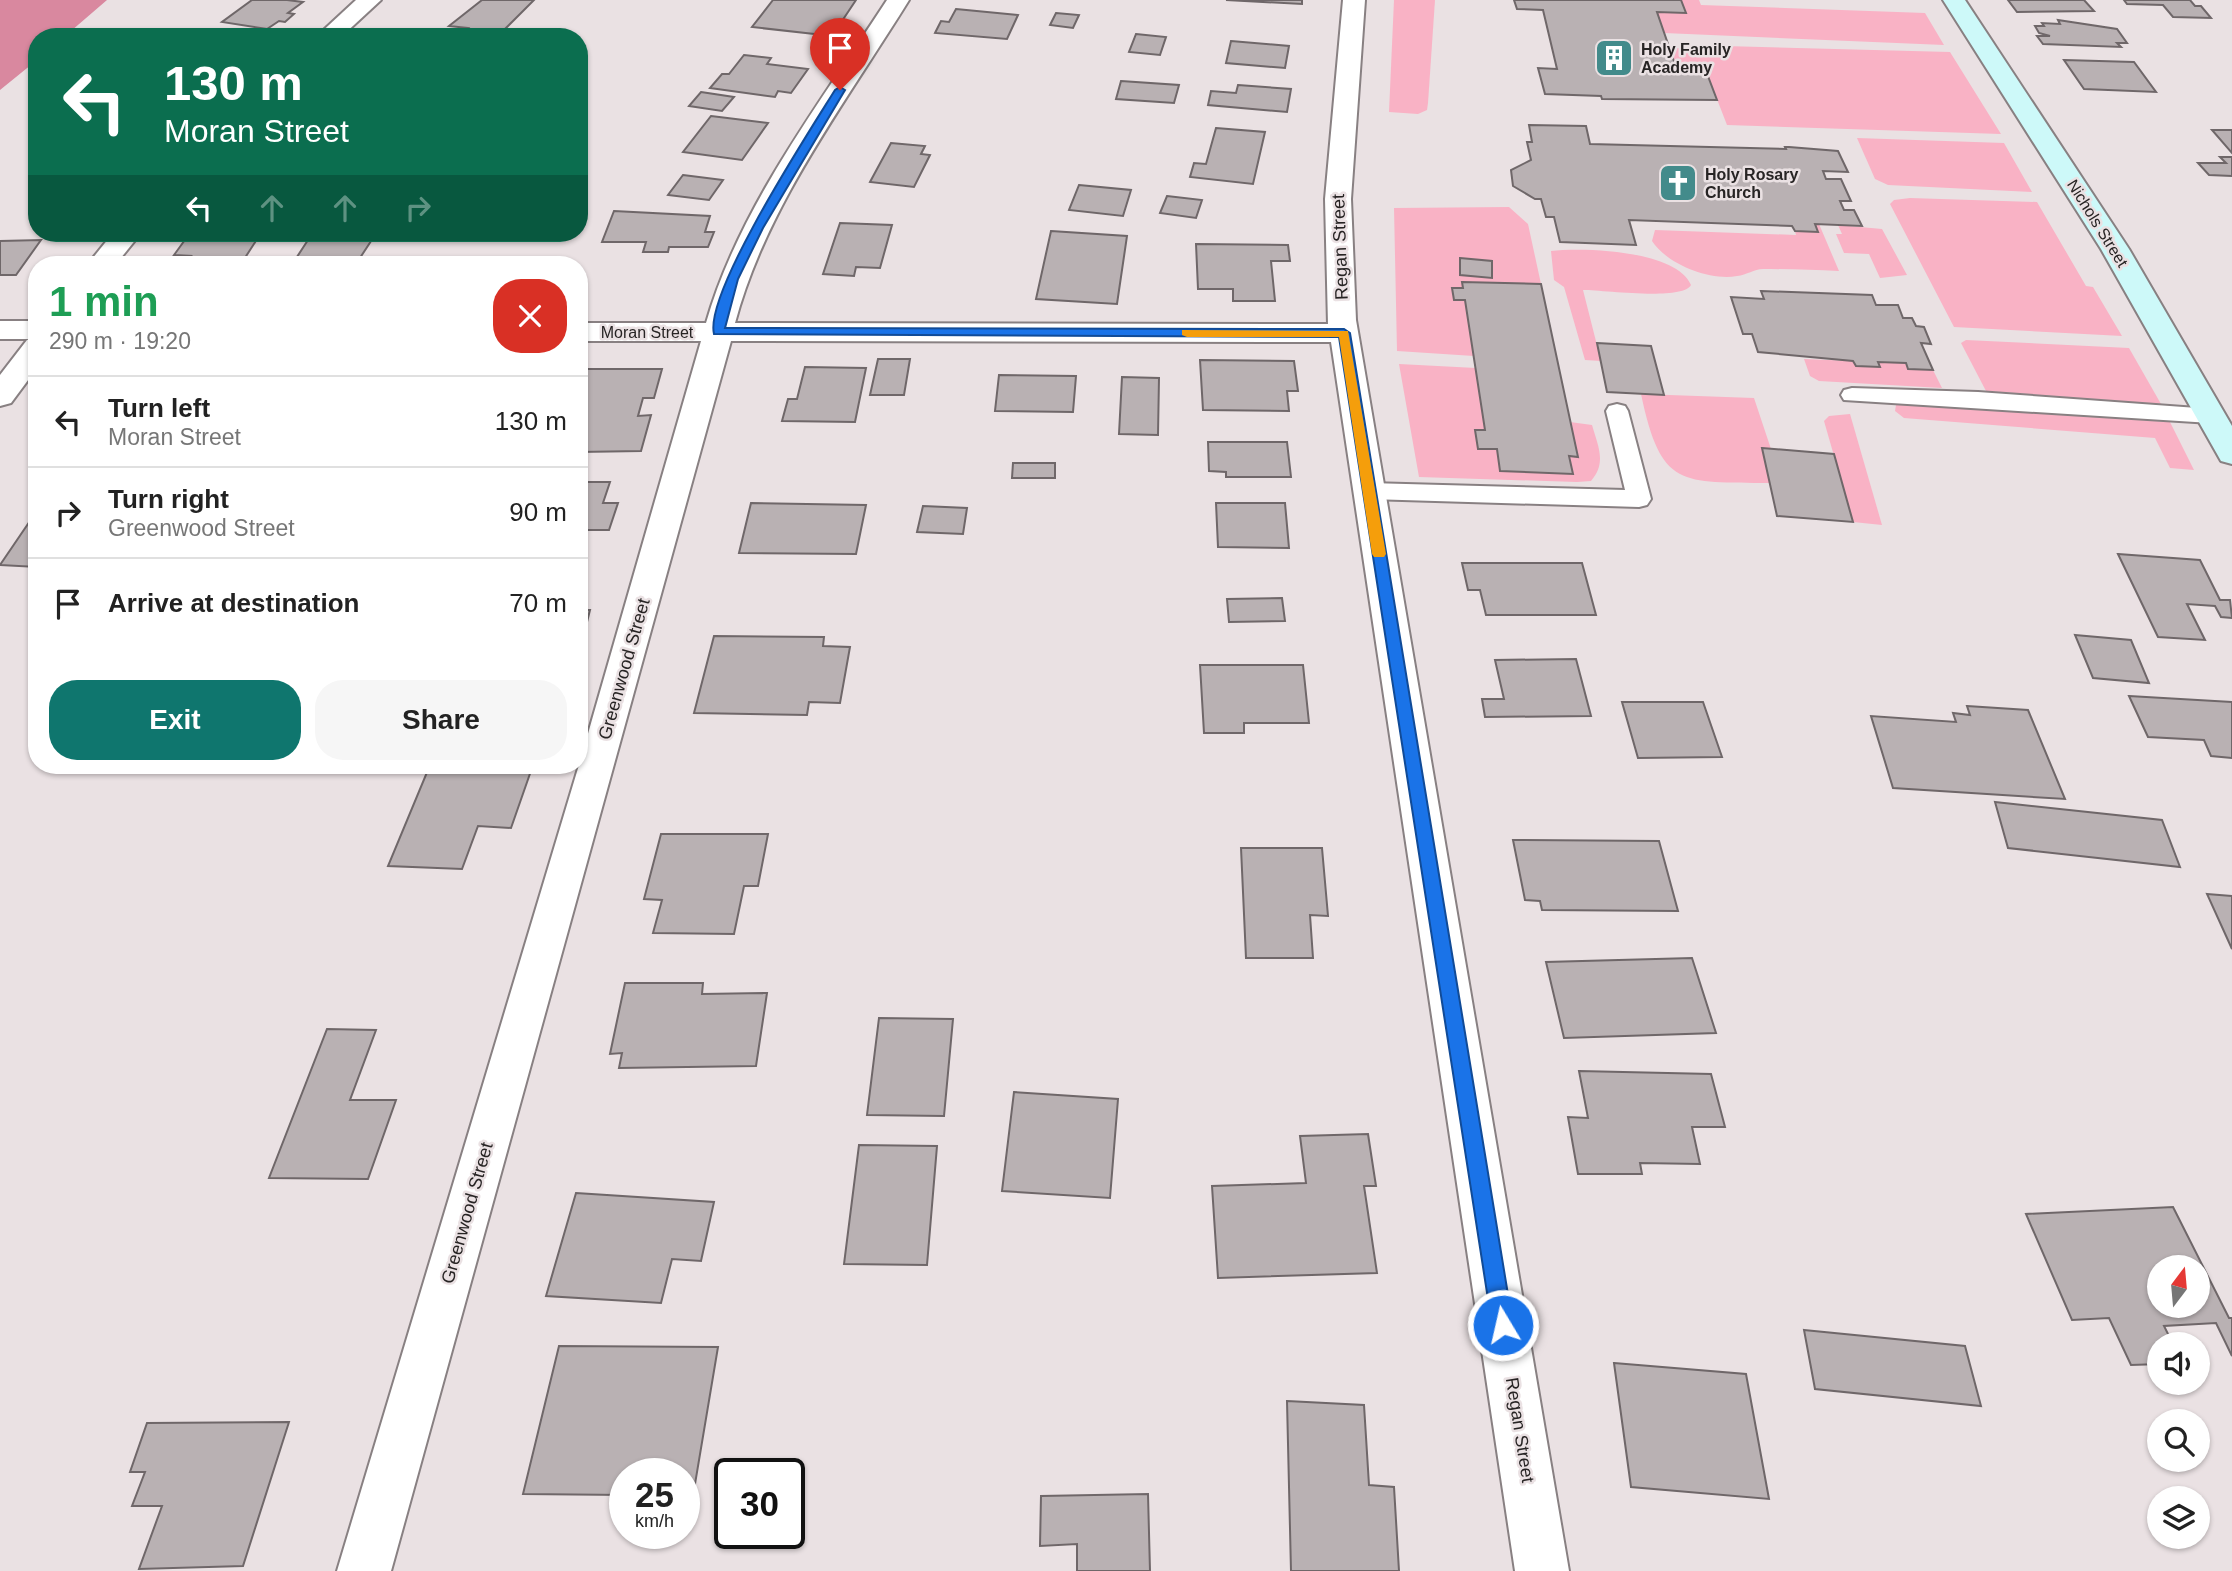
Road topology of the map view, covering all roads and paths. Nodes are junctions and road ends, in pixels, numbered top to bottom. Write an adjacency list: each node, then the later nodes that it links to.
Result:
1 (370, 0): 5 (street)
2 (898, 0): 11 (street, Greenwood Street)
3 (1354, 0): 12 (street, Regan Street)
4 (1954, 0): 17 (street, Nichols Street)
5 (337, 28)
6 (120, 242): 7 (street)
7 (108, 256)
8 (0, 330): 9 (street)
9 (28, 330)
10 (588, 332): 11 (street, Moran Street)
11 (718, 332): 12 (street, Moran Street); 20 (street, Greenwood Street)
12 (1344, 333): 19 (street, Regan Street)
13 (28, 359): 15 (street)
14 (1852, 395): 17 (lane)
15 (0, 396)
16 (1617, 411): 19 (lane)
17 (2211, 416): 18 (street, Nichols Street)
18 (2232, 453)
19 (1369, 491): 21 (street, Regan Street)
20 (364, 1571)
21 (1542, 1571)

